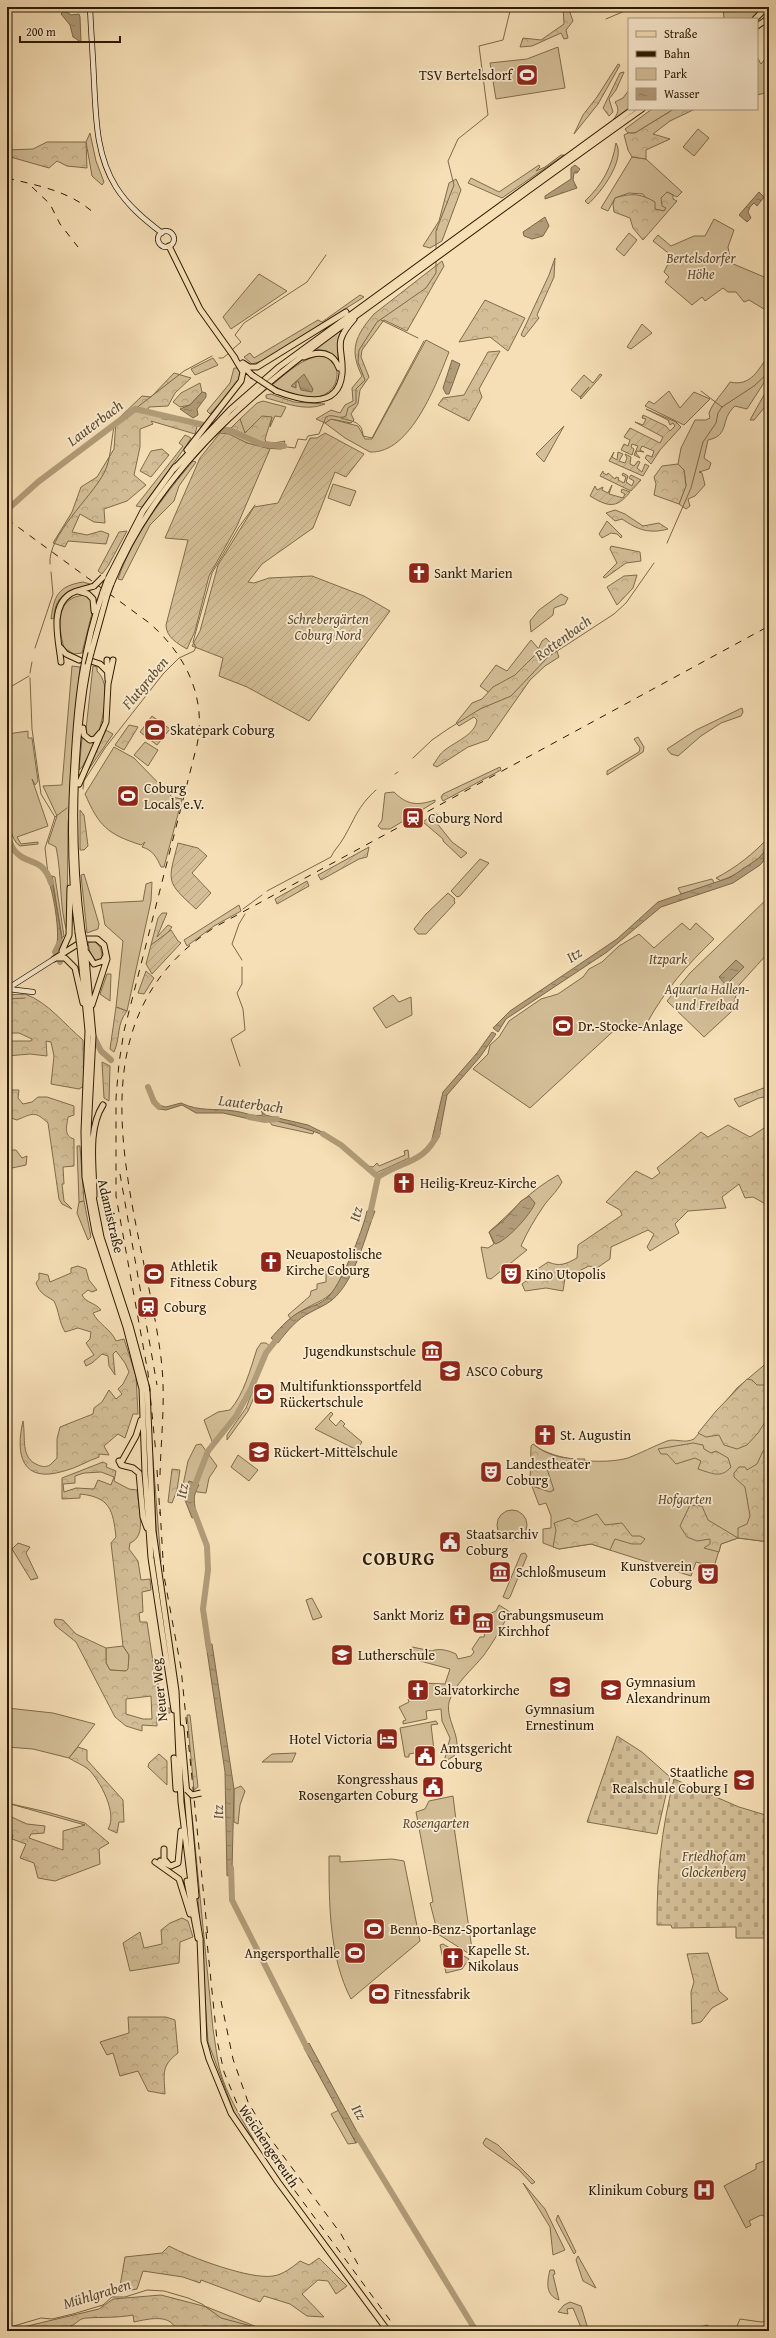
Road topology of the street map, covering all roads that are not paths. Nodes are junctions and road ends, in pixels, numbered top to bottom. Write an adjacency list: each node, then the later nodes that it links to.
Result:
1 (90, 7): 12 (main road)
2 (767, 7): 4 (main road)
3 (769, 10): 5 (main road)
4 (757, 18)
5 (757, 18)
6 (769, 18): 8 (main road)
7 (769, 21): 9 (main road)
8 (758, 25)
9 (758, 26)
10 (632, 110): 14 (main road)
11 (641, 110): 14 (main road)
12 (162, 233): 13 (main road); 13 (main road)
13 (169, 246): 19 (main road)
14 (447, 246): 15 (main road)
15 (428, 260): 16 (main road); 17 (main road)
16 (360, 306): 19 (main road); 21 (main road)
17 (360, 313): 18 (main road); 20 (main road)
18 (292, 363): 20 (main road); 21 (main road)
19 (243, 366): 20 (main road, bridge); 22 (main road)
20 (340, 380)
21 (221, 422): 22 (main road); 23 (main road)
22 (174, 469): 23 (main road)
23 (107, 581): 24 (main road, bridge); 25 (main road, bridge)
24 (78, 591): 26 (main road); 27 (main road)
25 (105, 593): 26 (main road); 28 (main road)
26 (94, 618): 28 (main road)
27 (60, 647): 29 (main road); 32 (main road)
28 (88, 653): 33 (main road, bridge)
29 (79, 660)
30 (107, 660): 34 (main road)
31 (113, 660): 35 (main road)
32 (62, 662)
33 (86, 663): 34 (main road); 36 (main road); 39 (main road)
34 (107, 671): 35 (main road)
35 (108, 684): 37 (main road)
36 (83, 705): 37 (main road); 38 (main road)
37 (106, 713): 38 (main road)
38 (76, 790): 40 (main road)
39 (71, 861): 40 (main road); 43 (main road)
40 (80, 932): 41 (main road, bridge)
41 (83, 948): 42 (main road); 44 (main road)
42 (107, 952): 43 (main road); 47 (main road)
43 (58, 956): 45 (main road); 48 (main road)
44 (86, 976): 47 (main road, Adamistraße); 48 (main road, Adamistraße)
45 (7, 989): 46 (main road)
46 (33, 992)
47 (91, 1010): 49 (main road, Adamistraße)
48 (88, 1020): 49 (main road, Adamistraße)
49 (89, 1069): 51 (main road, Adamistraße); 52 (main road, Adamistraße)
50 (103, 1104): 51 (main road)
51 (95, 1213): 53 (main road, Adamistraße)
52 (143, 1410): 53 (main road, Adamistraße); 54 (main road)
53 (146, 1457): 54 (main road, Neuer Weg); 55 (main road, Neuer Weg)
54 (148, 1530): 58 (main road, Neuer Weg)
55 (176, 1690): 56 (main road); 61 (main road, Neuer Weg)
56 (187, 1790): 57 (main road, bridge); 61 (main road)
57 (201, 1793)
58 (181, 1832): 60 (main road); 62 (main road, Neuer Weg)
59 (164, 1849): 60 (main road)
60 (169, 1865): 62 (main road)
61 (196, 1911): 63 (main road, Weichengereuth)
62 (194, 1920): 63 (main road, Weichengereuth)
63 (199, 1938): 64 (main road, Weichengereuth)
64 (388, 2331)

